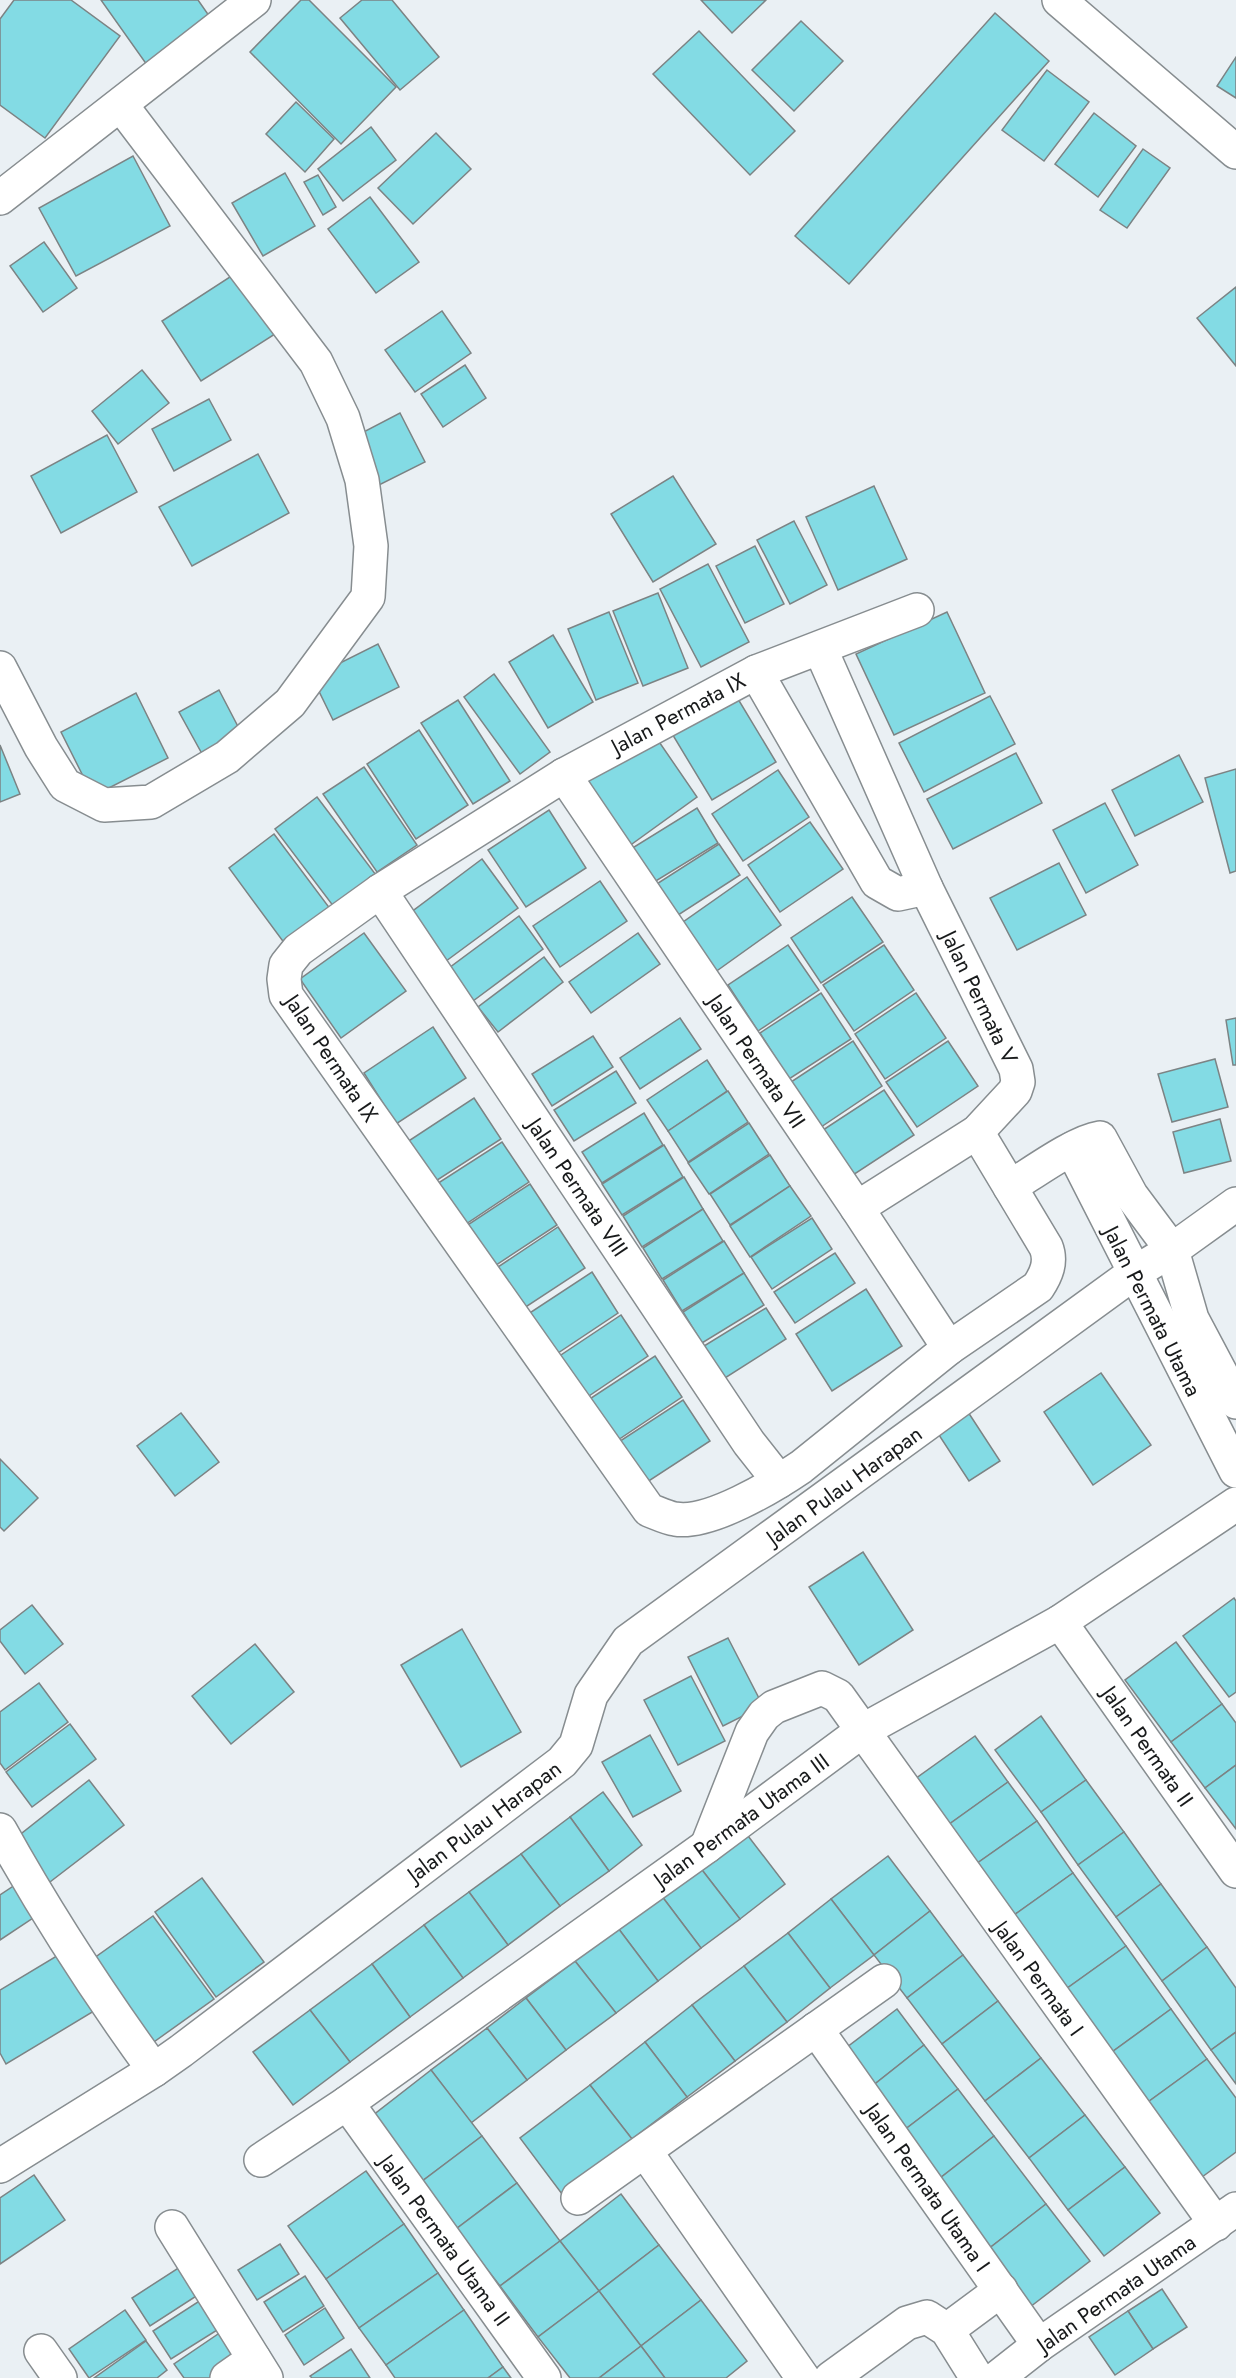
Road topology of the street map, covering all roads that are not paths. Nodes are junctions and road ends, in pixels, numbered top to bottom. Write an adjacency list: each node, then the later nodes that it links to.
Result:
1 (254, 0): 3 (street)
2 (1059, 0): 4 (street)
3 (121, 105): 5 (street); 8 (street)
4 (1236, 152)
5 (0, 198)
6 (917, 610): 7 (street, Jalan Permata IX)
7 (820, 648): 9 (street, Jalan Permata IX); 11 (street, Jalan Permata V)
8 (0, 668)
9 (756, 672): 10 (street, Jalan Permata IX); 11 (street)
10 (564, 775): 12 (street, Jalan Permata IX); 17 (street, Jalan Permata VII)
11 (926, 888): 13 (street, Jalan Permata V)
12 (380, 891): 23 (street, Jalan Permata VIII); 23 (street, Jalan Permata IX)
13 (977, 1132): 15 (street); 17 (street, Jalan Permata V)
14 (1086, 1144): 15 (street); 18 (street, Jalan Permata Utama); 19 (street, Jalan Permata Utama)
15 (1010, 1187): 20 (street, Jalan Permata IX)
16 (1236, 1204): 18 (street, Jalan Pulau Harapan)
17 (856, 1208): 20 (street, Jalan Permata VII)
18 (1172, 1250): 19 (street, Jalan Pulau Harapan); 21 (street, Jalan Permata Utama)
19 (1134, 1273): 22 (street, Jalan Permata Utama); 32 (street, Jalan Pulau Harapan)
20 (949, 1348): 23 (street, Jalan Permata IX)
21 (1236, 1402)
22 (1236, 1471)
23 (779, 1481)
24 (1236, 1504): 25 (street, Jalan Permata Utama III)
25 (1060, 1622): 26 (street, Jalan Permata Utama III); 29 (street, Jalan Permata II)
26 (862, 1731): 28 (street, Jalan Permata Utama III); 28 (street, Jalan Permata I); 38 (street, Jalan Permata I)
27 (0, 1830): 32 (street)
28 (707, 1846): 33 (street, Jalan Permata Utama III)
29 (1236, 1870)
30 (884, 1981): 31 (street)
31 (816, 2029): 34 (street); 40 (street, Jalan Permata Utama I)
32 (154, 2070): 36 (street, Jalan Pulau Harapan)
33 (347, 2103): 35 (street, Jalan Permata Utama III); 47 (street, Jalan Permata Utama II)
34 (645, 2151): 37 (street); 48 (street)
35 (261, 2160)
36 (0, 2166)
37 (578, 2198)
38 (1226, 2217): 42 (street, Jalan Permata Utama)
39 (172, 2227): 44 (street)
40 (1001, 2290): 41 (street); 42 (street, Jalan Permata Utama I)
41 (947, 2330): 49 (street); 50 (street)
42 (1039, 2345): 51 (street, Jalan Permata Utama)
43 (41, 2351): 45 (street)
44 (260, 2368): 46 (street)
45 (60, 2378)
46 (227, 2378)
47 (544, 2378)
48 (803, 2378)
49 (831, 2378)
50 (977, 2378)
51 (997, 2378)

